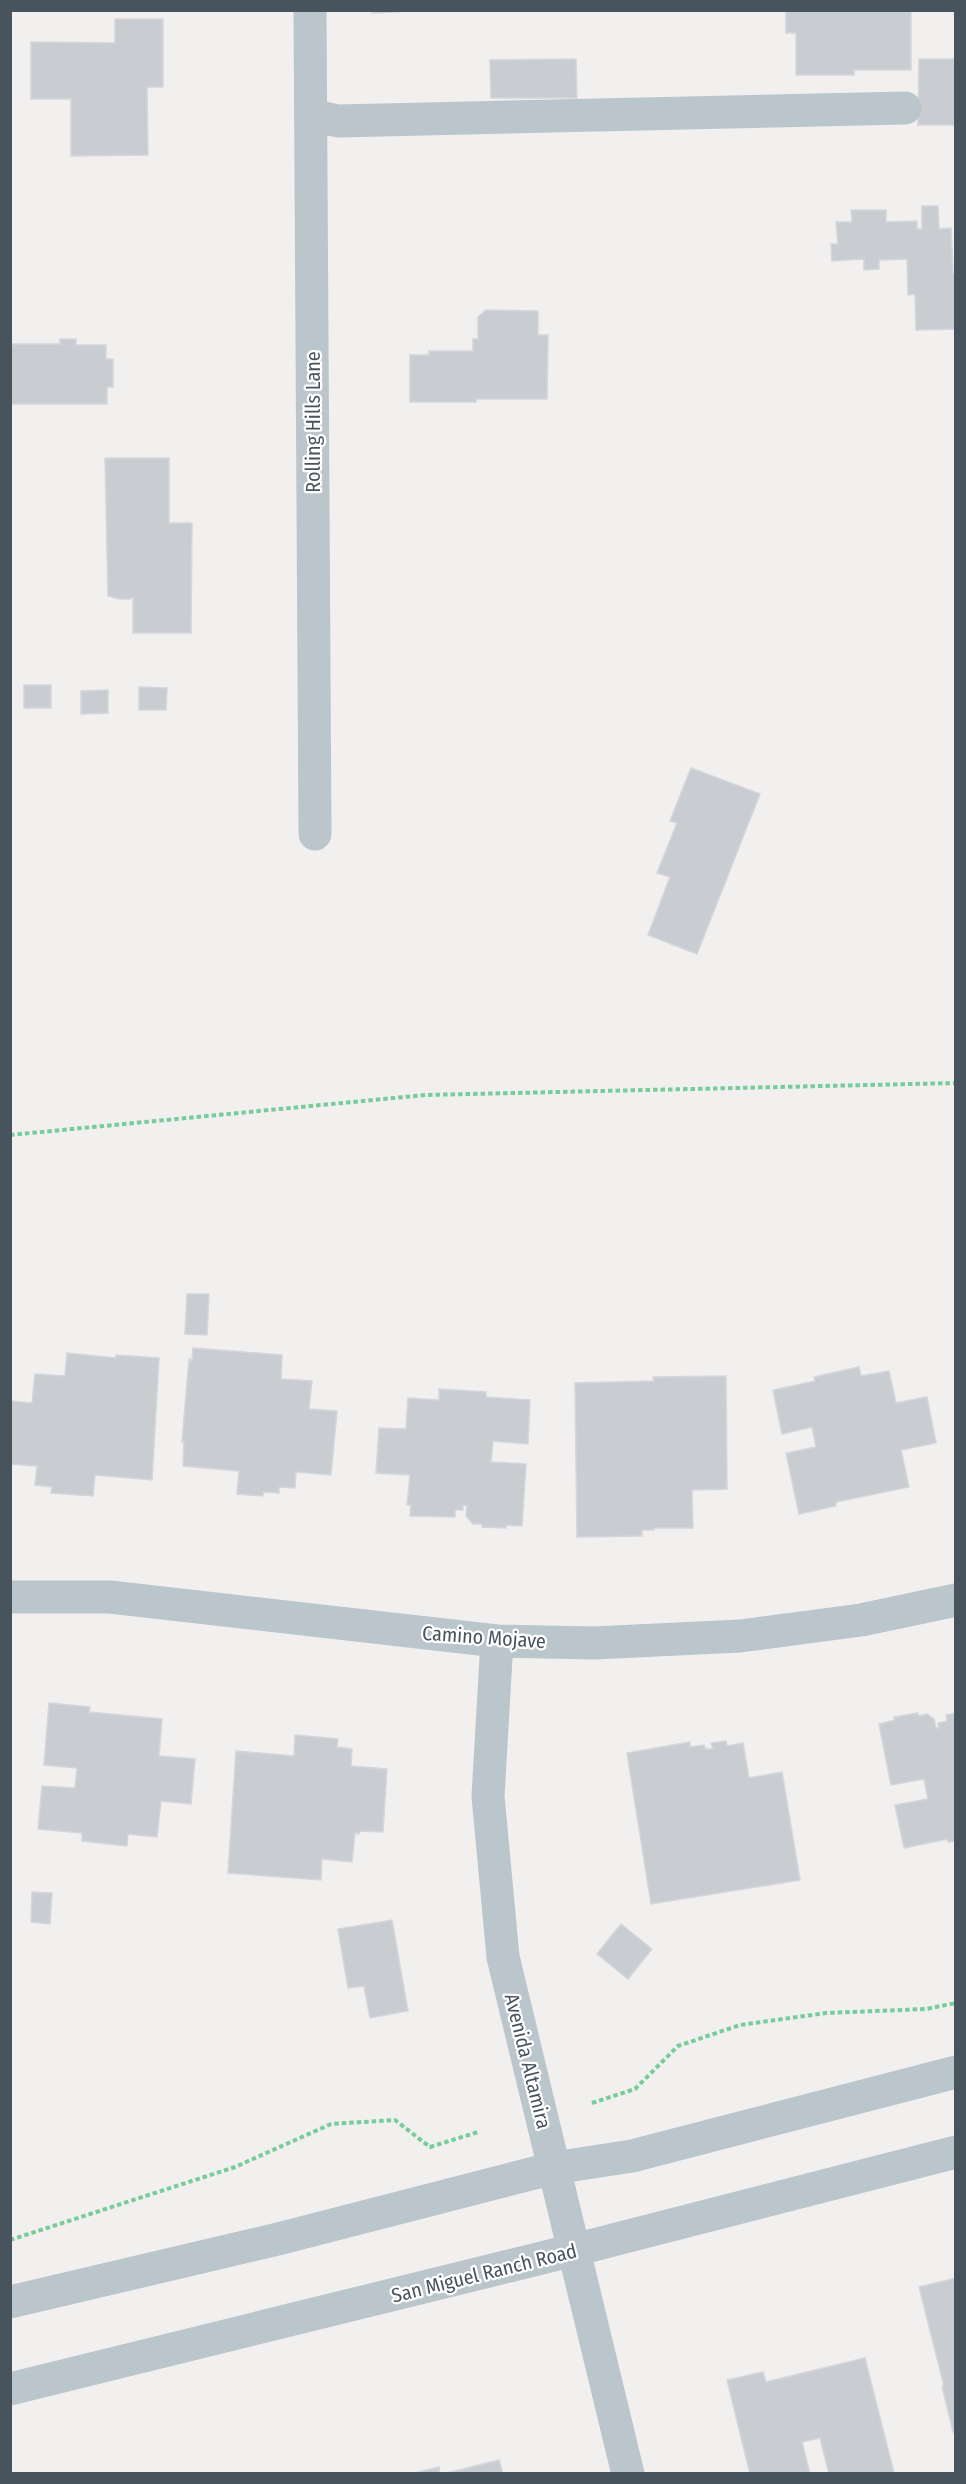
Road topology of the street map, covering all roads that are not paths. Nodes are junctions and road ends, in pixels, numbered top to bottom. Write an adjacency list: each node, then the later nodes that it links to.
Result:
1 (310, 10): 3 (street, Rolling Hills Lane)
2 (905, 108): 3 (street)
3 (311, 115): 4 (street, Rolling Hills Lane)
4 (315, 834)
5 (10, 1598): 7 (street, Camino Mojave)
6 (956, 1600): 7 (street, Camino Mojave)
7 (498, 1641): 10 (street, Avenida Altamira)
8 (956, 2072): 10 (street)
9 (956, 2152): 11 (street, San Miguel Ranch Road)
10 (554, 2168): 11 (street, Avenida Altamira); 12 (street)
11 (574, 2250): 13 (street, San Miguel Ranch Road); 14 (street, Avenida Altamira)
12 (10, 2302)
13 (10, 2389)
14 (628, 2474)

